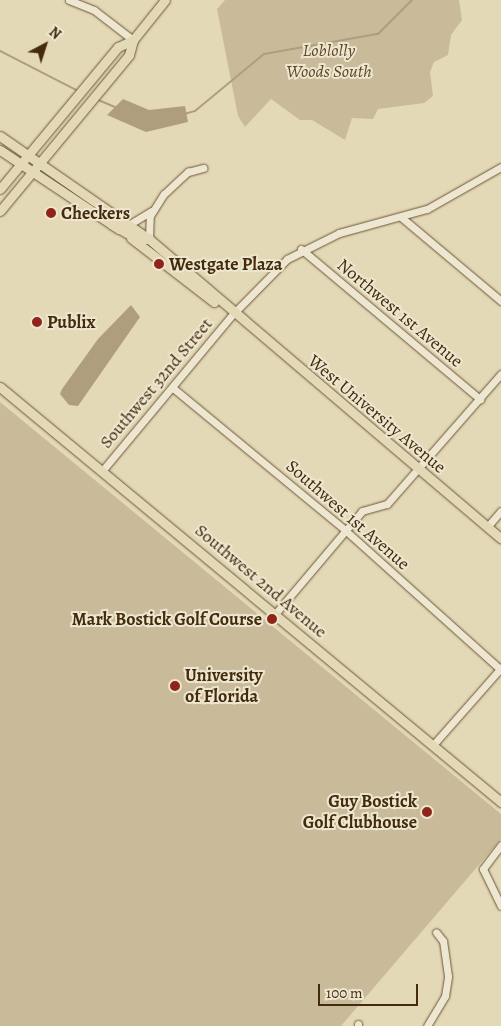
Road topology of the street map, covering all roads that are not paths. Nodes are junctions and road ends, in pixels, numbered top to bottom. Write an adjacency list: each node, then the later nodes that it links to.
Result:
1 (69, 0): 3 (street)
2 (165, 0): 3 (main road)
3 (132, 40): 6 (main road); 7 (main road)
4 (0, 136): 6 (main road, West University Avenue)
5 (0, 150): 8 (main road, West University Avenue)
6 (28, 155): 7 (main road, West University Avenue); 8 (main road)
7 (40, 162): 11 (main road); 16 (main road, West University Avenue)
8 (21, 163): 11 (main road, West University Avenue); 12 (main road)
9 (501, 167): 15 (street, Southwest 32nd Street)
10 (203, 168): 14 (street)
11 (33, 171): 13 (main road); 17 (main road, West University Avenue)
12 (0, 189)
13 (0, 211)
14 (152, 211): 16 (street); 18 (street)
15 (401, 217): 19 (street, Southwest 32nd Street); 20 (street)
16 (130, 224): 18 (main road, West University Avenue)
17 (113, 226): 18 (highway); 21 (main road, West University Avenue)
18 (149, 239): 21 (main road, West University Avenue)
19 (301, 250): 21 (street, Southwest 32nd Street); 25 (street, Northwest 1st Avenue)
20 (501, 302)
21 (233, 314): 24 (street, Southwest 32nd Street); 26 (main road, West University Avenue)
22 (501, 374): 25 (street)
23 (0, 387): 27 (main road, Southwest 2nd Avenue)
24 (173, 388): 27 (street, Southwest 32nd Street); 30 (street, Southwest 1st Avenue)
25 (480, 399): 26 (street)
26 (418, 470): 29 (main road, West University Avenue); 30 (street)
27 (102, 471): 32 (main road, Southwest 2nd Avenue)
28 (501, 511): 29 (street)
29 (487, 527): 31 (main road, West University Avenue)
30 (345, 530): 32 (street); 33 (street, Southwest 1st Avenue)
31 (501, 539)
32 (275, 614): 34 (main road, Southwest 2nd Avenue)
33 (501, 668): 34 (street)
34 (434, 745): 35 (main road, Southwest 2nd Avenue)
35 (501, 802)
36 (501, 845): 37 (street)
37 (501, 906)
38 (436, 932): 39 (street)
39 (427, 1026)

